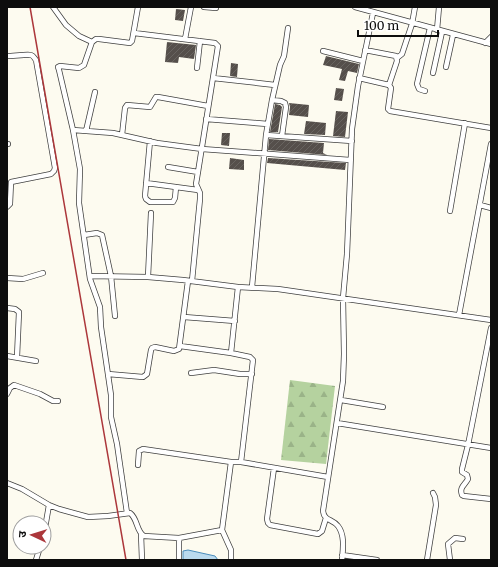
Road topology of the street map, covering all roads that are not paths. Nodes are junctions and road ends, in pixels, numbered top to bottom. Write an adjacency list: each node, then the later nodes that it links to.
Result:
1 (53, 7): 19 (street)
2 (138, 7): 14 (street)
3 (191, 7): 17 (street)
4 (204, 7): 8 (street)
5 (355, 7): 9 (street)
6 (415, 7): 10 (street)
7 (439, 7): 13 (street)
8 (216, 8)
9 (371, 11): 10 (street); 22 (street)
10 (412, 24): 12 (street); 25 (street)
11 (288, 28): 32 (street)
12 (430, 28): 13 (street); 34 (street)
13 (440, 31): 15 (street); 29 (street)
14 (134, 33): 17 (street); 19 (street)
15 (453, 35): 20 (street); 27 (street)
16 (491, 37): 20 (street)
17 (185, 39): 18 (street)
18 (200, 41): 28 (street); 30 (street)
19 (92, 42): 42 (street)
20 (485, 43): 21 (street)
21 (491, 44)
22 (365, 50): 25 (street); 26 (street)
23 (323, 51): 26 (street)
24 (7, 56): 59 (street)
25 (397, 58): 33 (street)
26 (363, 61): 31 (street)
27 (446, 67)
28 (197, 68)
29 (433, 73)
30 (213, 78): 32 (street); 37 (street)
31 (359, 78): 33 (street); 48 (street)
32 (275, 85): 36 (street)
33 (390, 85): 40 (street)
34 (426, 91)
35 (95, 92): 43 (street)
36 (272, 100): 39 (street); 46 (street)
37 (208, 106): 38 (street); 44 (street)
38 (206, 119): 39 (street); 50 (street)
39 (268, 124): 45 (street)
40 (465, 124): 41 (street); 61 (street)
41 (491, 128)
42 (73, 130): 43 (street); 63 (street)
43 (86, 131): 44 (street)
44 (122, 135): 47 (street)
45 (266, 135): 46 (street); 51 (street)
46 (282, 136): 48 (street)
47 (150, 141): 50 (street); 55 (street)
48 (352, 141): 52 (street)
49 (491, 144): 58 (street)
50 (202, 149): 51 (street); 54 (street)
51 (264, 153): 52 (street); 71 (street)
52 (350, 160): 72 (street)
53 (168, 167): 54 (street)
54 (198, 172): 57 (street)
55 (146, 183): 56 (street); 56 (street)
56 (176, 187): 57 (street)
57 (198, 190): 69 (street)
58 (480, 205): 60 (street); 74 (street)
59 (7, 207)
60 (491, 208)
61 (450, 211)
62 (151, 213): 67 (street)
63 (84, 235): 65 (street); 66 (street)
64 (43, 273): 68 (street)
65 (90, 276): 66 (street); 86 (street)
66 (111, 276): 67 (street); 75 (street)
67 (148, 277): 69 (street)
68 (7, 278)
69 (190, 281): 70 (street); 76 (street)
70 (238, 287): 71 (street); 78 (street)
71 (252, 288): 72 (street)
72 (343, 298): 74 (street); 89 (street)
73 (7, 308): 83 (street)
74 (459, 315): 77 (street)
75 (115, 316)
76 (184, 317): 78 (street); 80 (street)
77 (491, 320)
78 (235, 321): 81 (street)
79 (491, 328): 93 (street)
80 (180, 346): 81 (street); 86 (street)
81 (231, 353): 87 (street)
82 (7, 356): 83 (street)
83 (17, 357): 84 (street)
84 (36, 360)
85 (191, 373): 87 (street)
86 (108, 374): 104 (street)
87 (252, 374): 96 (street)
88 (7, 394): 90 (street)
89 (340, 400): 91 (street); 92 (street)
90 (58, 401)
91 (383, 407)
92 (337, 423): 93 (street); 99 (street)
93 (468, 445): 94 (street); 102 (street)
94 (491, 448)
95 (231, 462): 96 (street); 97 (street); 107 (street)
96 (241, 462): 98 (street)
97 (138, 465)
98 (274, 468): 99 (street); 106 (street)
99 (328, 477): 106 (street)
100 (7, 483): 103 (street)
101 (433, 493): 116 (street)
102 (491, 499)
103 (48, 505): 104 (street); 105 (street)
104 (127, 513): 108 (street)
105 (47, 515)
106 (326, 518): 111 (street)
107 (222, 530): 109 (street); 114 (street)
108 (141, 534): 109 (street); 112 (street)
109 (179, 538): 113 (street)
110 (463, 539): 117 (street)
111 (342, 557): 115 (street)
112 (142, 560)
113 (180, 560)
114 (231, 560)
115 (377, 560)
116 (427, 560)
117 (450, 560)

